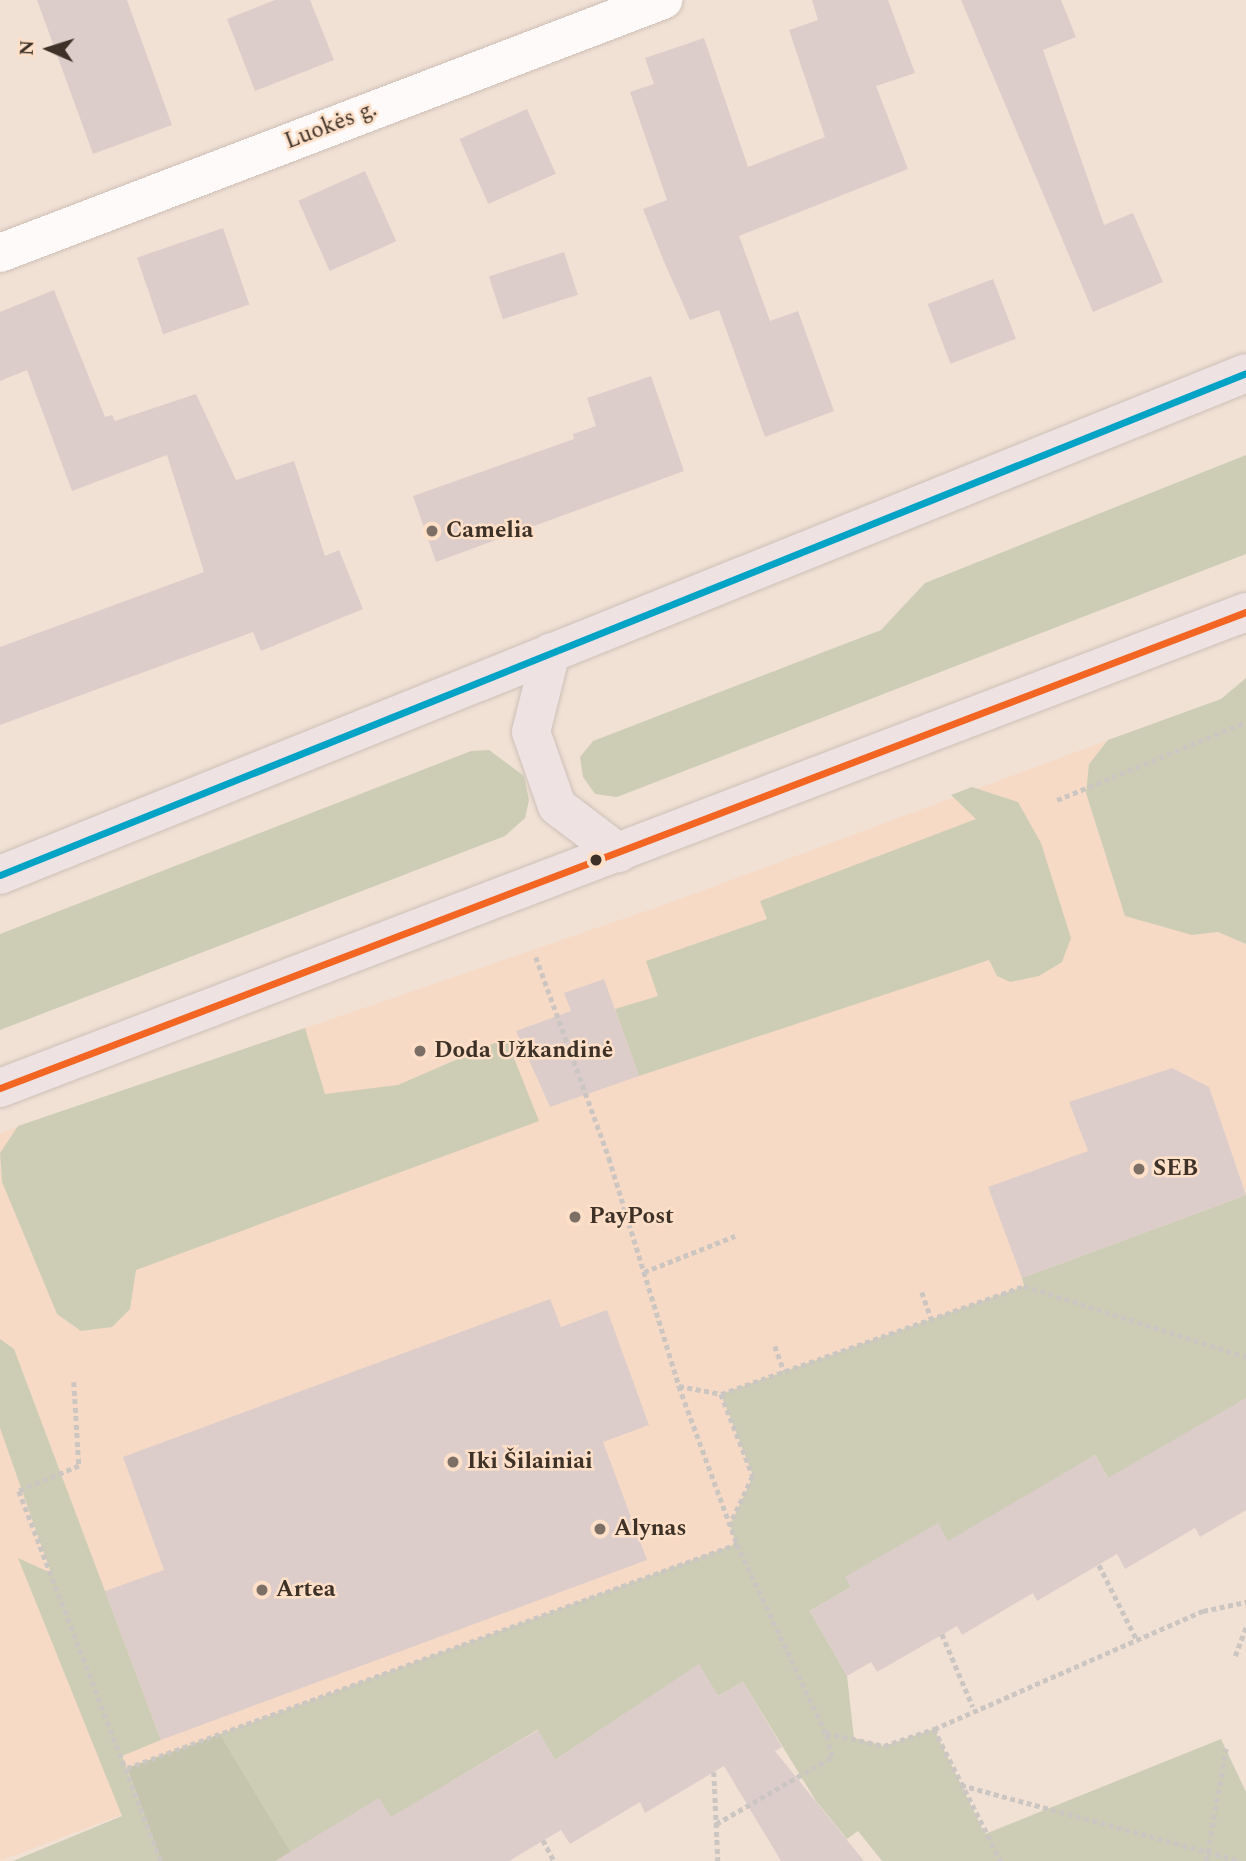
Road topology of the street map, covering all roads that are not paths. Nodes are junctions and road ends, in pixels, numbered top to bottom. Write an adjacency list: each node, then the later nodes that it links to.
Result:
1 (663, 0): 2 (street, Luokės g.)
2 (0, 253)
3 (1246, 373): 5 (main road)
4 (1246, 612): 6 (main road)
5 (551, 652): 6 (main road); 7 (main road)
6 (619, 853): 8 (main road)
7 (0, 875)
8 (0, 1088)

